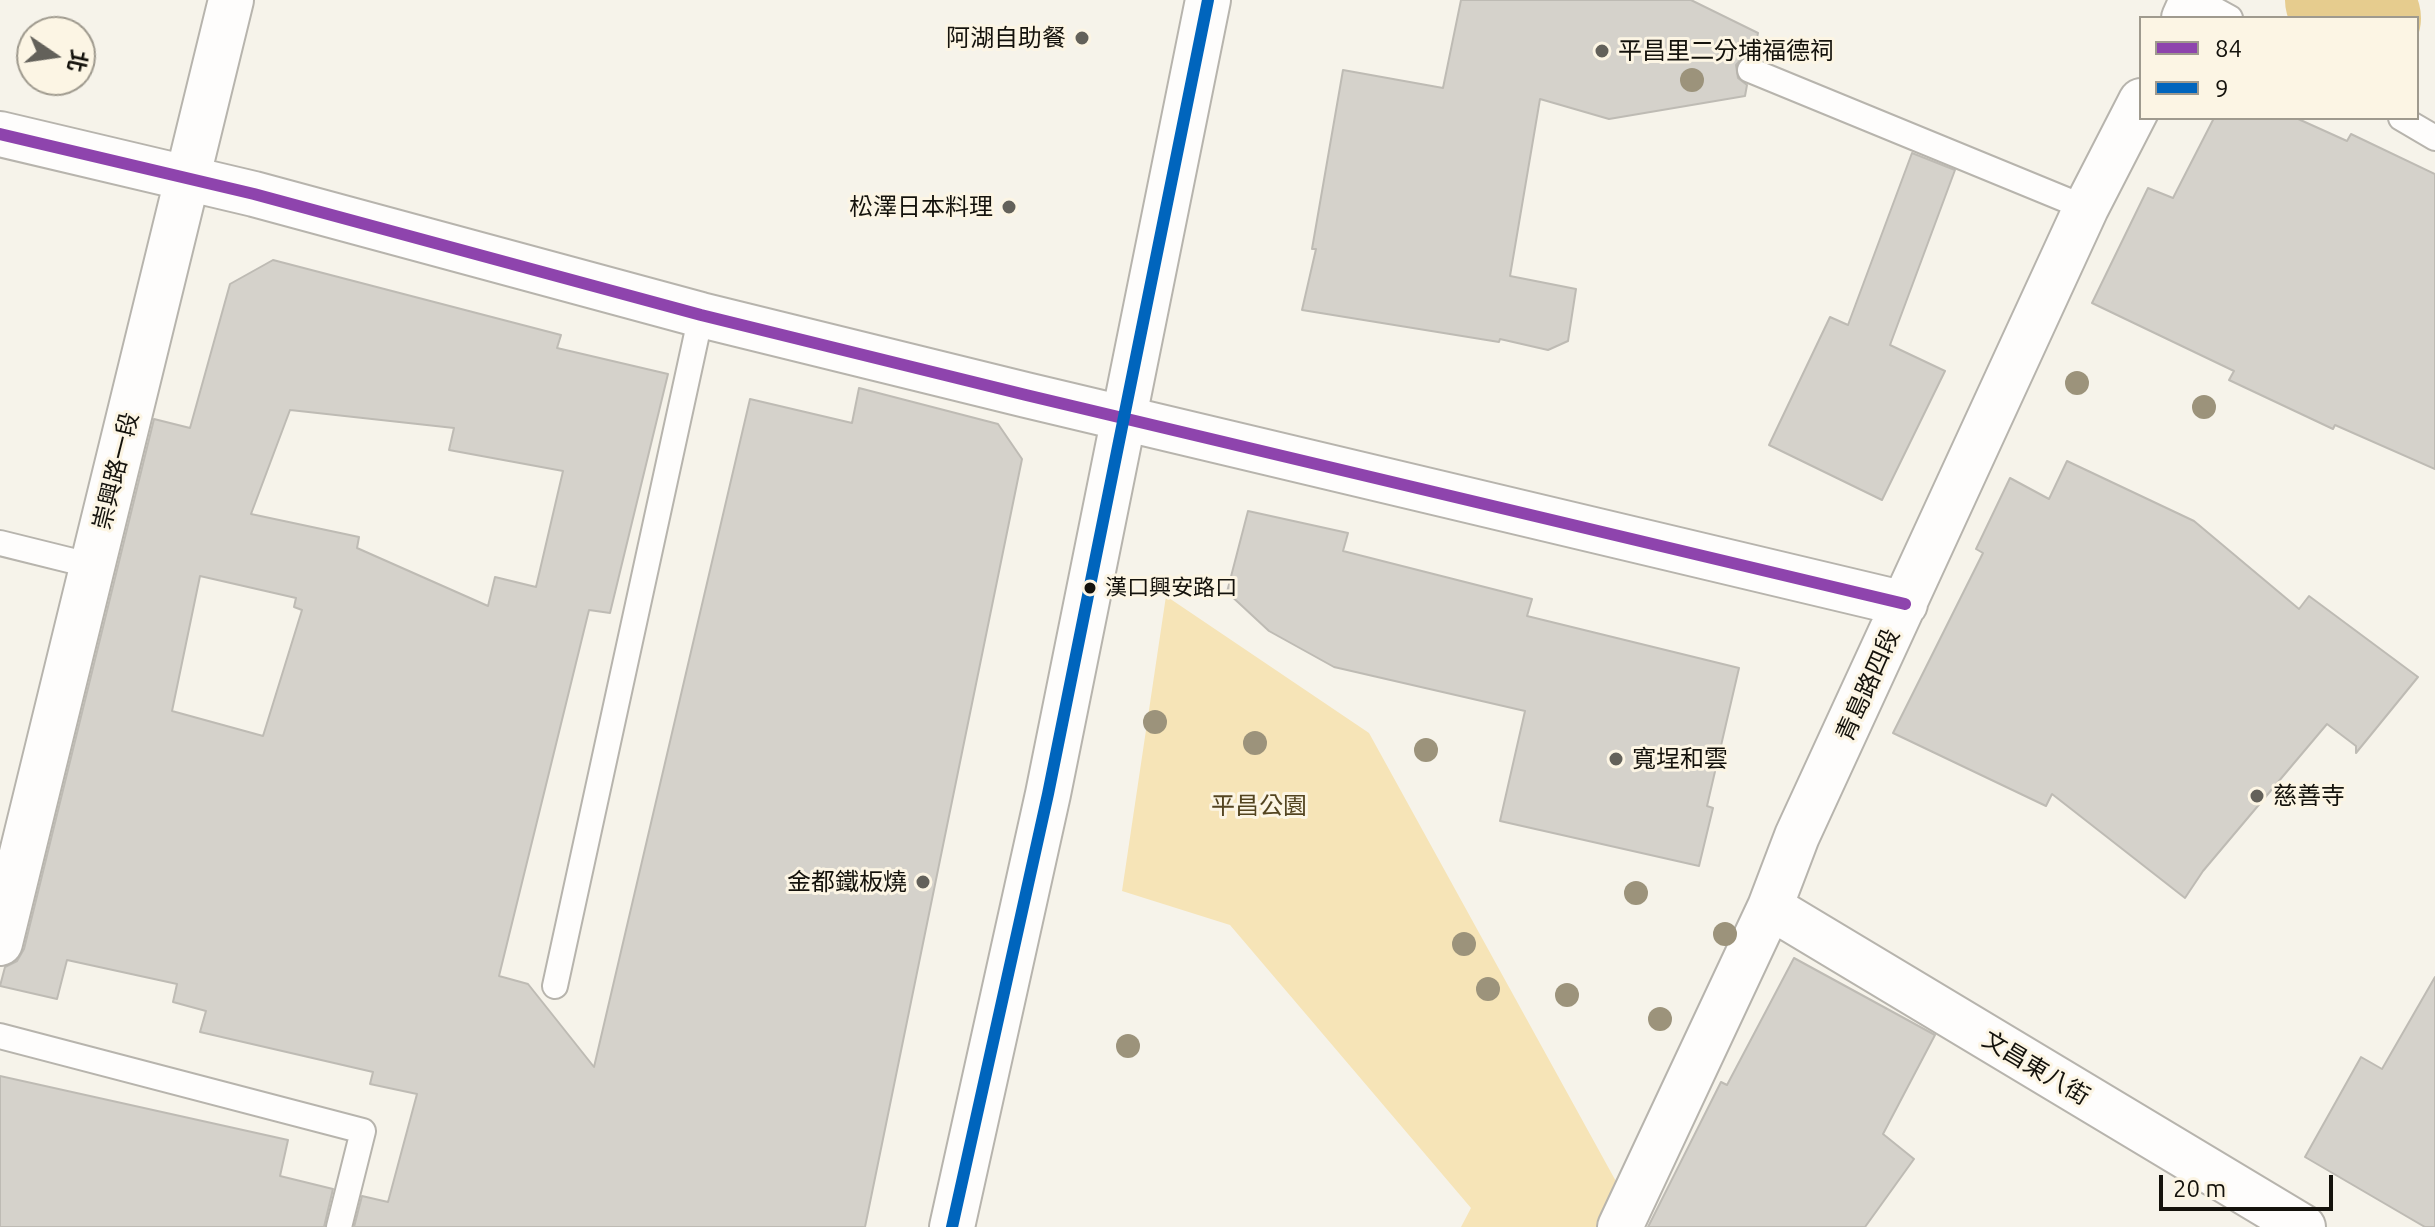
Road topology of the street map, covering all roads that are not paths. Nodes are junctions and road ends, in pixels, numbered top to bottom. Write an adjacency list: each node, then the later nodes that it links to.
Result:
1 (231, 0): 10 (street, 崇興路一段)
2 (1208, 0): 13 (street)
3 (2194, 0): 4 (lane)
4 (2226, 16)
5 (1750, 70): 11 (lane)
6 (2139, 105): 11 (street, 青島路四段)
7 (2404, 120): 9 (lane)
8 (0, 134): 10 (street)
9 (2435, 138)
10 (187, 180): 12 (street); 15 (street, 崇興路一段)
11 (2086, 208): 16 (street, 青島路四段)
12 (701, 315): 13 (street); 19 (lane)
13 (1123, 417): 16 (street); 22 (street)
14 (0, 543): 15 (lane)
15 (93, 566): 18 (street, 崇興路一段)
16 (1905, 604): 17 (street, 青島路四段)
17 (1770, 907): 23 (street, 青島路四段); 24 (street, 文昌東八街)
18 (0, 943)
19 (555, 986)
20 (0, 1036): 21 (lane)
21 (339, 1227)
22 (952, 1227)
23 (1620, 1227)
24 (2303, 1227)

